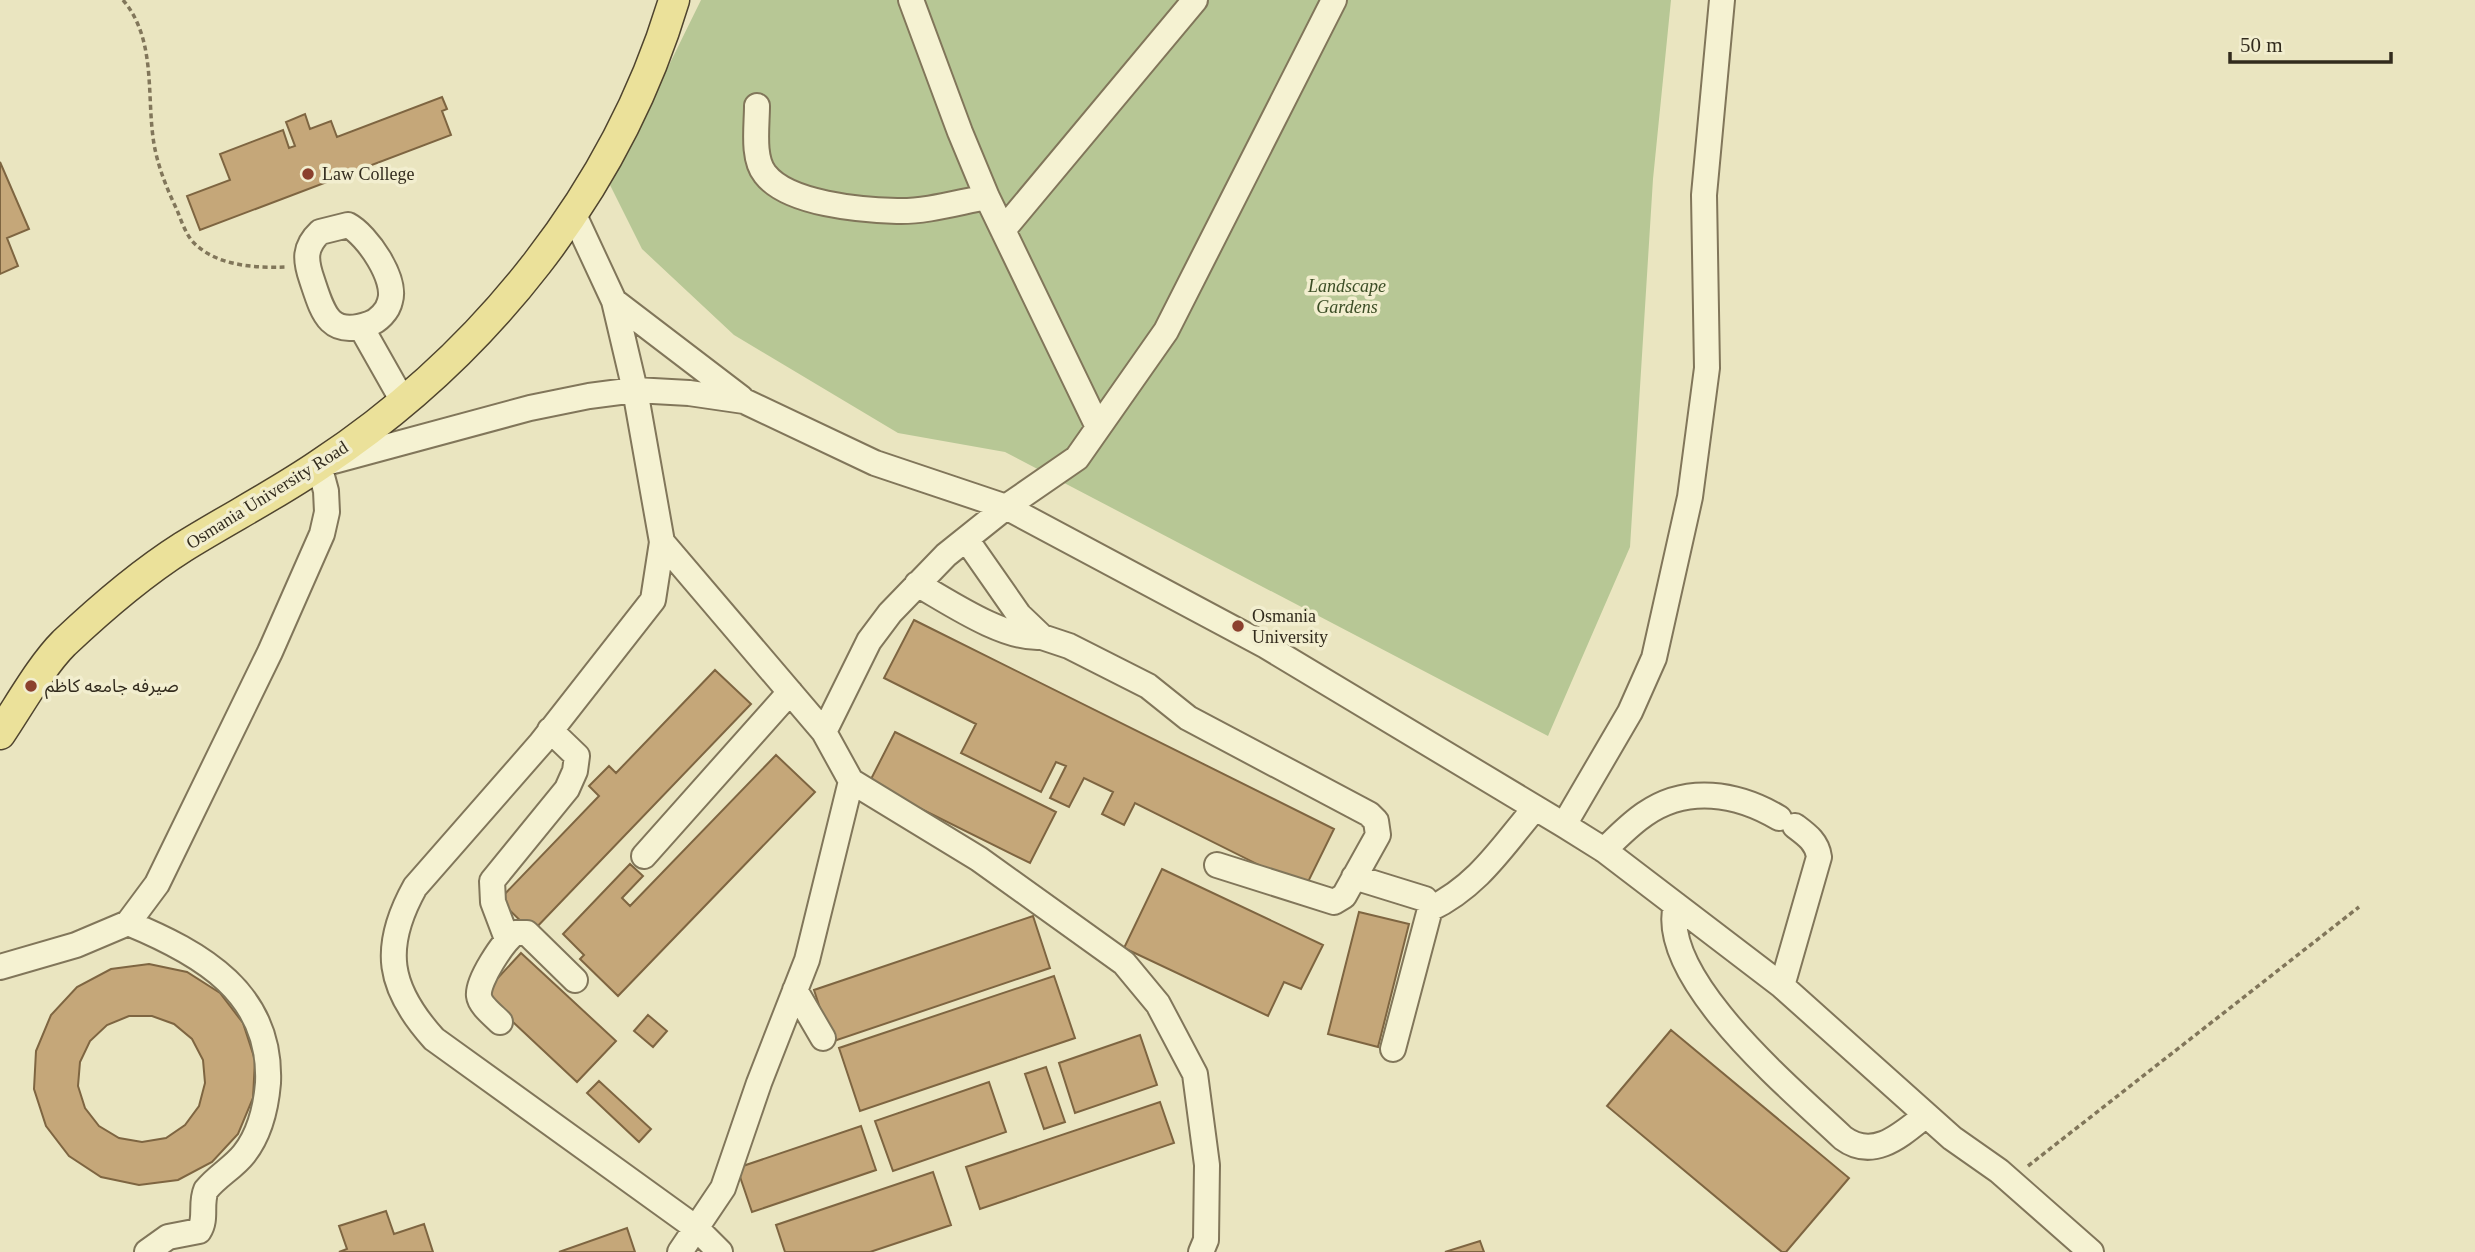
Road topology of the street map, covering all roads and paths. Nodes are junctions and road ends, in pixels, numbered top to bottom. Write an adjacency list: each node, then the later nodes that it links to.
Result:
1 (123, 0): 11 (path)
2 (674, 0): 9 (main road, Osmania University Road)
3 (911, 0): 8 (street)
4 (1195, 0): 10 (street)
5 (1334, 0): 17 (street)
6 (1723, 0): 30 (street)
7 (757, 106): 8 (street)
8 (987, 197): 10 (street)
9 (574, 215): 12 (street); 16 (main road, Osmania University Road)
10 (1003, 230): 17 (street)
11 (307, 265): 13 (street); 13 (street)
12 (614, 301): 14 (street); 15 (street)
13 (361, 327): 16 (street)
14 (635, 390): 15 (street); 18 (street); 21 (street)
15 (744, 401): 19 (street)
16 (404, 402): 18 (main road, Osmania University Road)
17 (1098, 427): 19 (street)
18 (319, 466): 27 (main road, Osmania University Road); 38 (street)
19 (1006, 507): 20 (street); 29 (street)
20 (966, 539): 22 (street); 23 (street)
21 (662, 542): 24 (street); 25 (street)
22 (917, 584): 23 (street); 26 (street)
23 (1042, 637): 34 (street)
24 (790, 692): 26 (street); 32 (street)
25 (550, 730): 39 (street); 49 (street)
26 (824, 732): 28 (street)
27 (0, 734)
28 (851, 780): 43 (street); 53 (street)
29 (1535, 808): 30 (street); 37 (street)
30 (1564, 825): 31 (street)
31 (1604, 850): 35 (street); 42 (street)
32 (644, 856)
33 (1217, 865): 34 (street)
34 (1354, 877): 37 (street)
35 (1676, 905): 42 (street); 47 (street)
36 (2358, 906): 48 (path)
37 (1430, 909): 46 (street)
38 (128, 923): 40 (street); 50 (street)
39 (507, 939): 41 (street); 44 (street)
40 (0, 967)
41 (575, 980)
42 (1782, 986): 47 (street)
43 (796, 989): 45 (street); 49 (street)
44 (500, 1022)
45 (823, 1038)
46 (1393, 1049)
47 (1926, 1115): 48 (street)
48 (2010, 1180): 54 (street)
49 (696, 1228): 51 (street); 52 (street)
50 (147, 1252)
51 (680, 1252)
52 (720, 1252)
53 (1201, 1252)
54 (2091, 1252)

